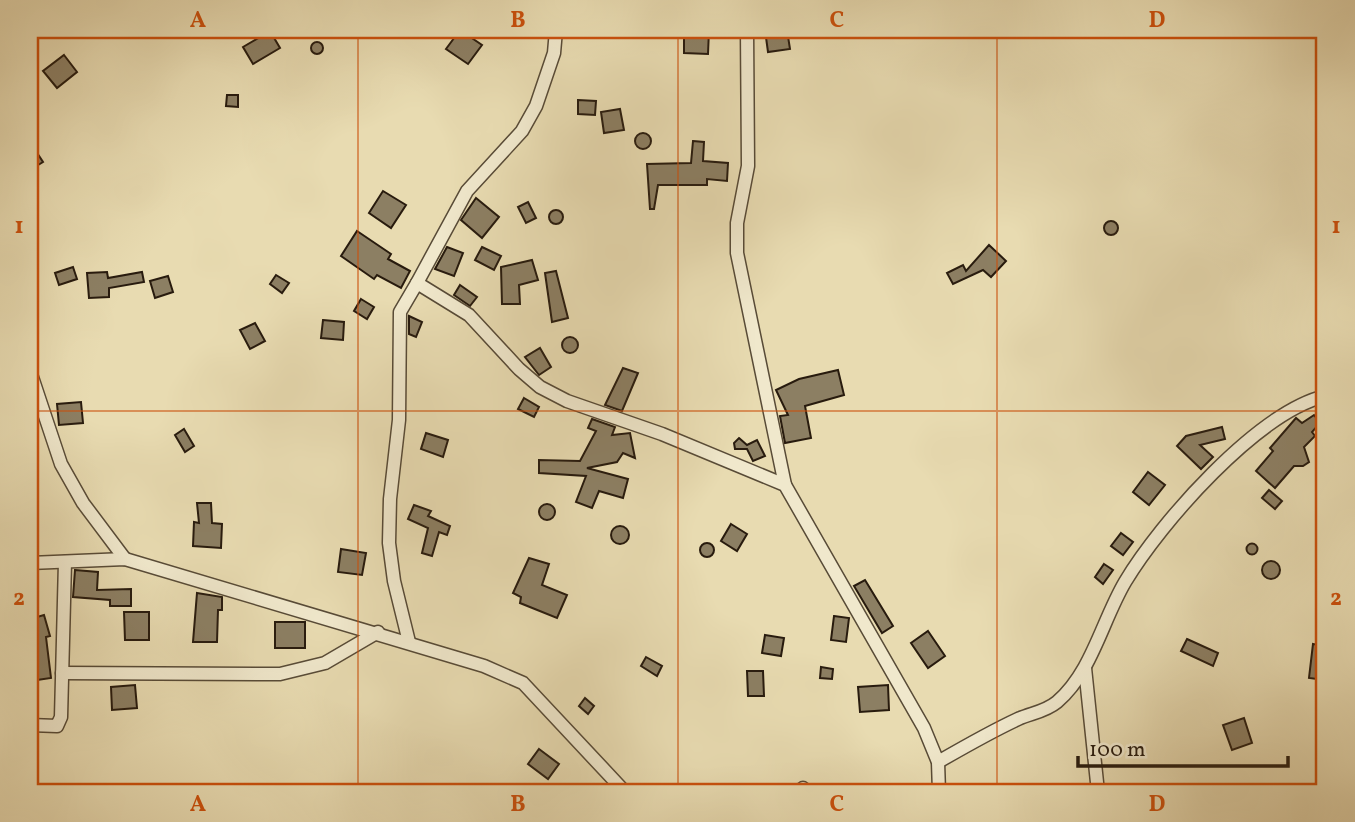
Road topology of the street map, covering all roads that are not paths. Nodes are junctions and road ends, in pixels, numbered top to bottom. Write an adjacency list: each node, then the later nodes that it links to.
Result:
1 (556, 30): 3 (street)
2 (747, 30): 6 (street)
3 (417, 283): 6 (street); 11 (street)
4 (30, 371): 7 (street)
5 (1325, 396): 12 (street)
6 (785, 485): 15 (street)
7 (125, 559): 8 (street); 10 (street)
8 (65, 562): 9 (street); 13 (street)
9 (30, 563)
10 (378, 632): 11 (street); 13 (street)
11 (409, 642): 16 (street)
12 (1084, 668): 15 (street); 18 (street)
13 (62, 673): 14 (street)
14 (30, 725)
15 (938, 762): 17 (street)
16 (625, 792)
17 (939, 792)
18 (1098, 792)

